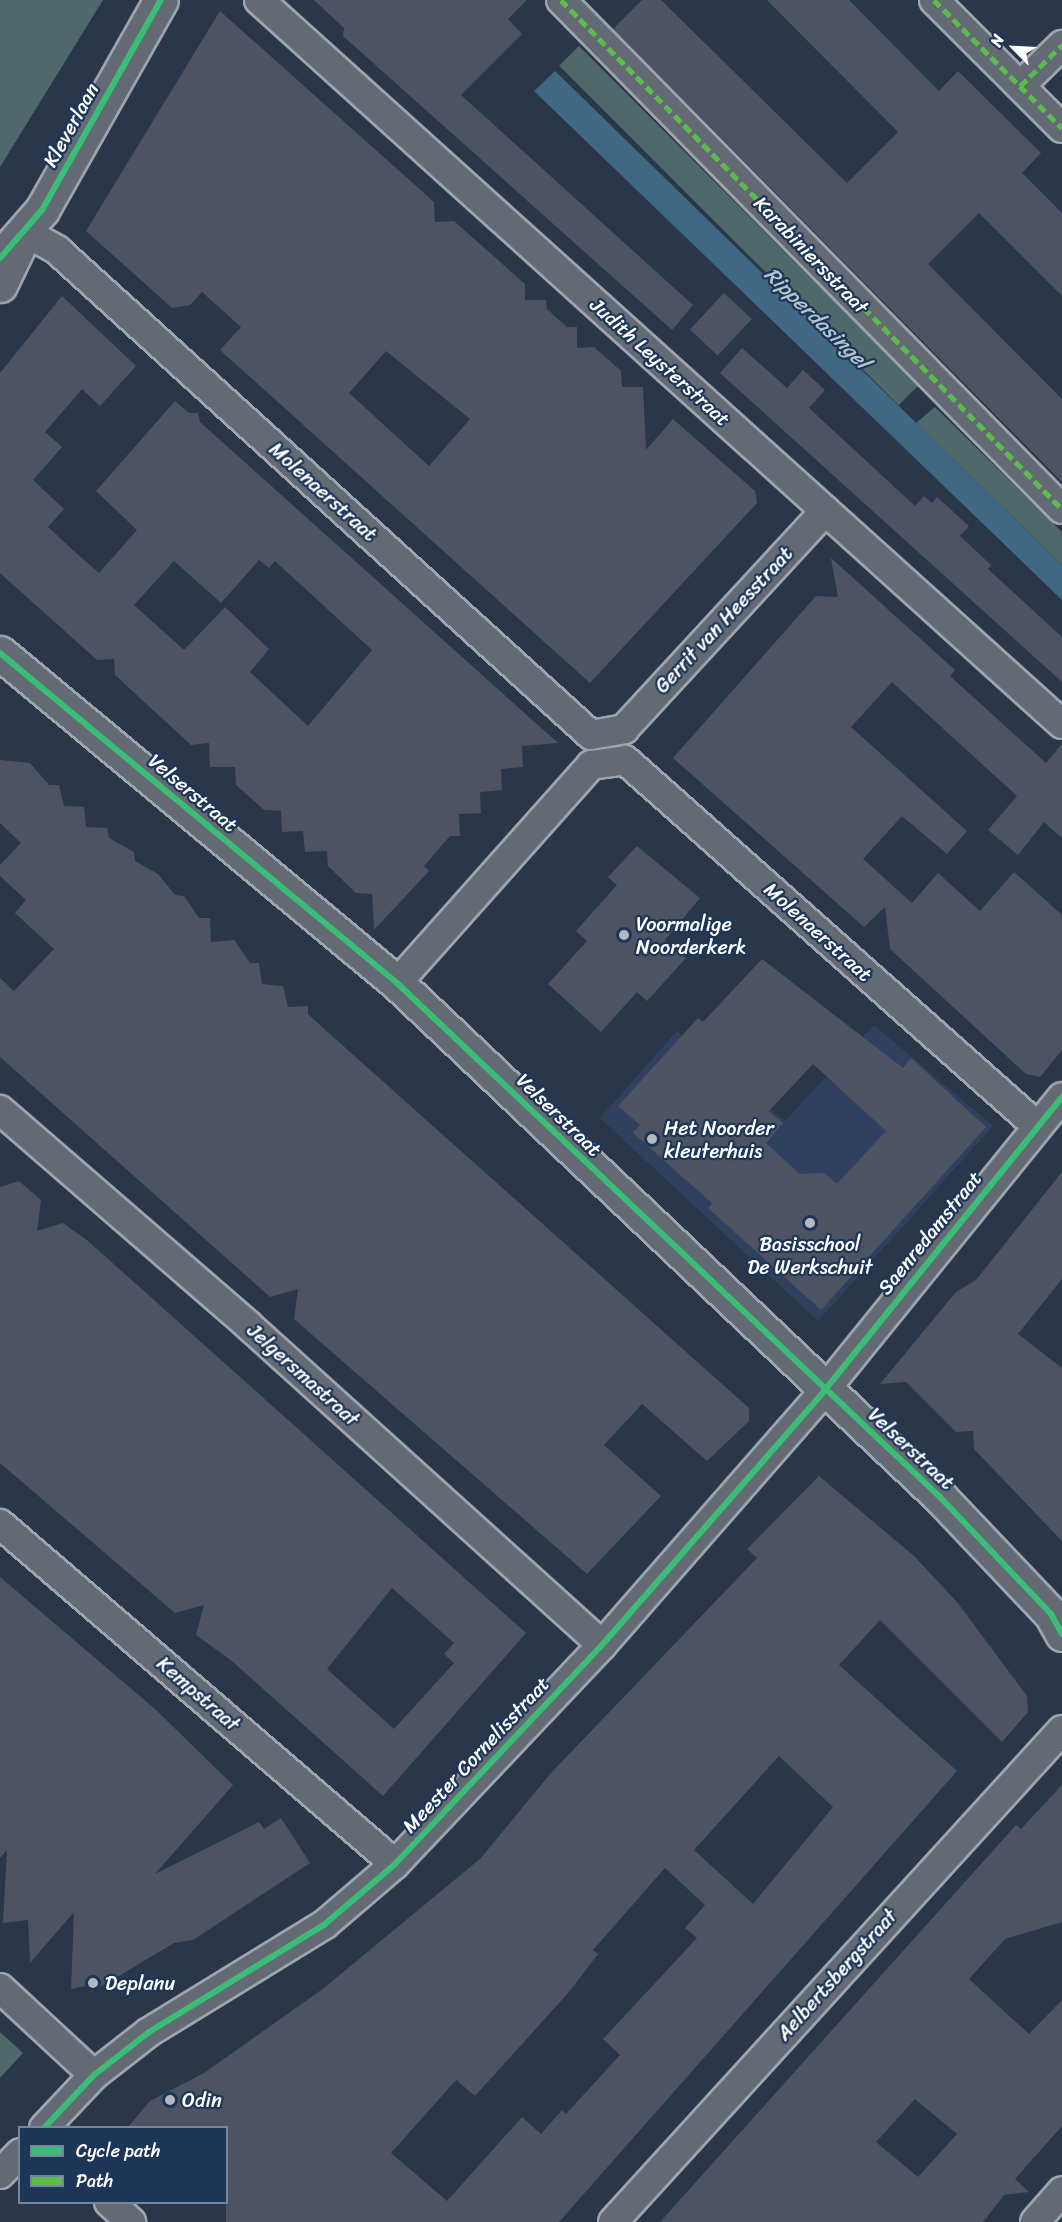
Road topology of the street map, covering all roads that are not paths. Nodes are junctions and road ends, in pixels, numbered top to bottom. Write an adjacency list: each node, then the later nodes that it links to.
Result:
1 (161, 0): 8 (street, Kleverlaan)
2 (260, 0): 12 (street, Judith Leysterstraat)
3 (561, 0): 11 (street, Karabiniersstraat)
4 (934, 0): 6 (street)
5 (1062, 45): 6 (street)
6 (1020, 86): 7 (street)
7 (1062, 128)
8 (25, 232): 9 (street, Kleverlaan); 10 (street, Kleverlaan); 16 (street, Molenaerstraat)
9 (0, 258)
10 (0, 285)
11 (1062, 509)
12 (825, 510): 14 (street, Judith Leysterstraat); 15 (street, Gerrit van Heesstraat)
13 (0, 653): 19 (street, Velserstraat)
14 (1062, 723)
15 (624, 729): 16 (street); 17 (street)
16 (591, 735): 18 (street)
17 (625, 760): 18 (street); 22 (street, Molenaerstraat)
18 (591, 765): 19 (street)
19 (397, 983): 23 (street, Velserstraat)
20 (1062, 1097): 22 (street, Saenredamstraat)
21 (0, 1110): 26 (street, Jelgersmastraat)
22 (1037, 1126): 23 (street, Saenredamstraat)
23 (824, 1391): 25 (street, Velserstraat); 26 (street, Meester Cornelisstraat)
24 (0, 1524): 28 (street, Kempstraat)
25 (1062, 1634)
26 (602, 1645): 28 (street, Meester Cornelisstraat)
27 (1062, 1730): 37 (street, Aelbertsbergstraat)
28 (395, 1864): 30 (street, Meester Cornelisstraat)
29 (0, 1988): 30 (street)
30 (93, 2075): 31 (street, Meester Cornelisstraat)
31 (45, 2126)
32 (18, 2155): 33 (street)
33 (0, 2174)
34 (1062, 2191): 38 (street)
35 (111, 2204): 36 (street)
36 (131, 2222)
37 (613, 2222)
38 (1035, 2222)

